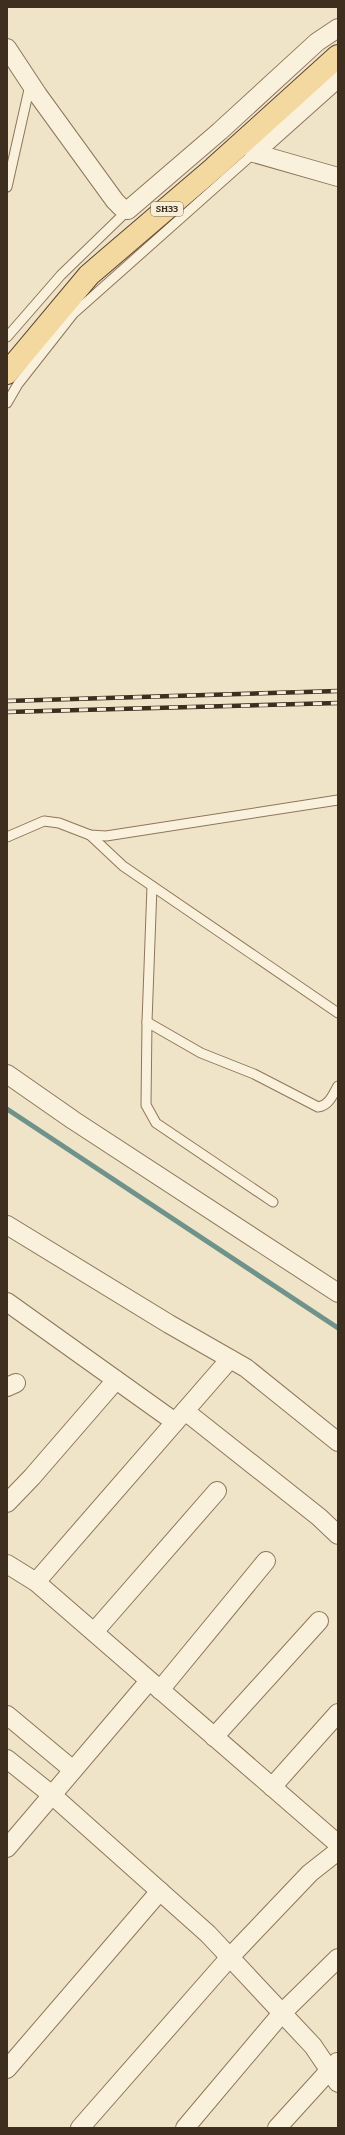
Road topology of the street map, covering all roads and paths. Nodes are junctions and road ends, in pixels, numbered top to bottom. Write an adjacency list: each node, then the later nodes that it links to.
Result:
1 (338, 28): 9 (street)
2 (7, 48): 5 (street)
3 (338, 56): 11 (main road, SH33)
4 (338, 78): 6 (street)
5 (31, 84): 8 (lane); 9 (street)
6 (254, 153): 7 (street); 12 (lane)
7 (338, 177)
8 (7, 187)
9 (128, 210): 10 (lane)
10 (7, 337)
11 (7, 373)
12 (7, 403)
13 (338, 800): 14 (lane)
14 (90, 835): 15 (lane); 16 (lane)
15 (7, 837)
16 (152, 886): 17 (lane); 18 (lane)
17 (338, 1013)
18 (146, 1022): 20 (lane); 21 (lane)
19 (7, 1074): 23 (street)
20 (338, 1086)
21 (272, 1202)
22 (7, 1225): 25 (street)
23 (338, 1293)
24 (7, 1302): 26 (street)
25 (230, 1359): 27 (street); 28 (street)
26 (116, 1380): 27 (street); 30 (street)
27 (180, 1417): 31 (street); 34 (street)
28 (338, 1442)
29 (217, 1491): 36 (street)
30 (7, 1503)
31 (338, 1535)
32 (266, 1561): 37 (street)
33 (7, 1564): 34 (street)
34 (36, 1582): 36 (street)
35 (319, 1621): 40 (street)
36 (94, 1632): 37 (street)
37 (154, 1686): 40 (street); 42 (street)
38 (338, 1714): 43 (street)
39 (7, 1715): 42 (street)
40 (214, 1737): 43 (street)
41 (7, 1759): 44 (street)
42 (73, 1770): 44 (street)
43 (272, 1787): 45 (street)
44 (52, 1795): 46 (street); 48 (street)
45 (338, 1844)
46 (7, 1848)
47 (338, 1852): 49 (street)
48 (160, 1891): 49 (street); 52 (street)
49 (230, 1957): 51 (street); 54 (street)
50 (338, 1958): 51 (street)
51 (282, 2013): 53 (street); 55 (street)
52 (7, 2069)
53 (335, 2071): 56 (street)
54 (80, 2128)
55 (185, 2128)
56 (277, 2128)

